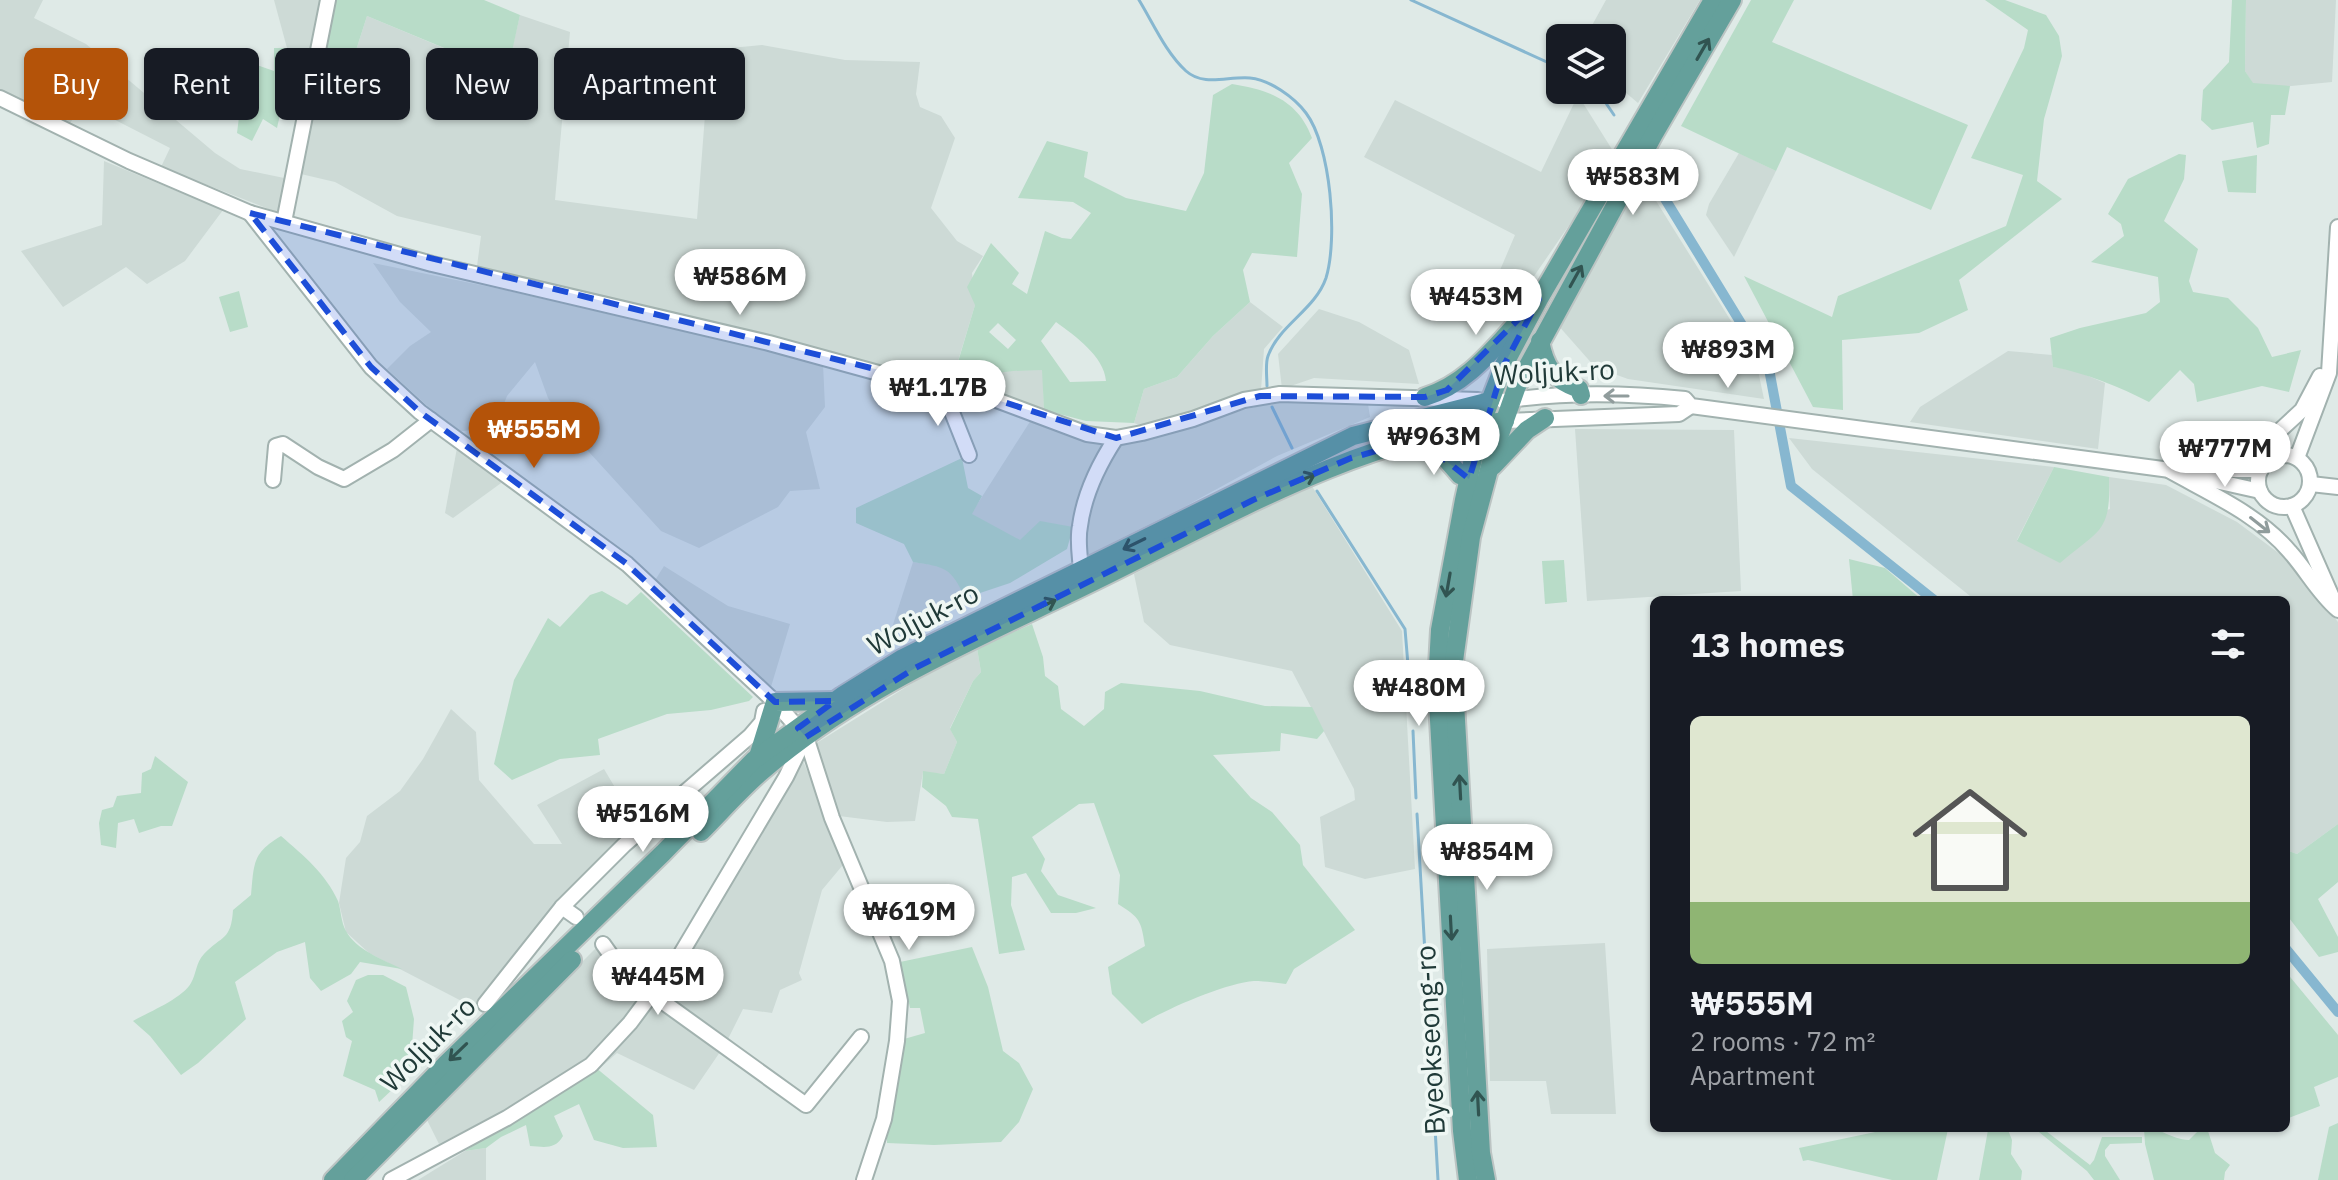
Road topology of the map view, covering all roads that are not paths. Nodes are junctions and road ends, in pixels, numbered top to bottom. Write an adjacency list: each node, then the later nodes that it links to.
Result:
1 (328, 0): 6 (street)
2 (1713, 0): 8 (main road, Byeokseong-ro)
3 (1732, 0): 9 (main road, Byeokseong-ro, one-way to 3)
4 (0, 98): 5 (street)
5 (250, 213): 6 (street); 18 (street)
6 (284, 222): 11 (street)
7 (2338, 227): 10 (street)
8 (1539, 299): 13 (main road); 15 (main road, Byeokseong-ro)
9 (1540, 341): 12 (main road); 14 (main road, Byeokseong-ro)
10 (2330, 359): 24 (street); 26 (street)
11 (942, 387): 21 (street); 23 (street)
12 (1581, 395): 14 (street, Woljuk-ro); 16 (street, Woljuk-ro, one-way to 12)
13 (1425, 397): 15 (street); 21 (street)
14 (1512, 400): 15 (street, Woljuk-ro); 19 (main road, Byeokseong-ro)
15 (1490, 401): 20 (main road, Byeokseong-ro); 35 (main road, Woljuk-ro, one-way to 35)
16 (1691, 406): 17 (street, Woljuk-ro); 25 (street, Woljuk-ro)
17 (1545, 418): 19 (street, Woljuk-ro); 28 (main road)
18 (431, 420): 30 (street); 37 (street)
19 (1505, 421): 20 (main road, Woljuk-ro); 28 (main road, Byeokseong-ro)
20 (1481, 424): 22 (main road, Woljuk-ro); 29 (main road, Byeokseong-ro)
21 (1116, 438): 35 (street)
22 (1419, 439): 29 (main road); 39 (main road, Woljuk-ro, one-way to 22)
23 (969, 455)
24 (2297, 458): 27 (street); 31 (street)
25 (2170, 470): 26 (street, Woljuk-ro); 33 (street); 36 (street, one-way to 36)
26 (2189, 470): 27 (street, Woljuk-ro)
27 (2261, 470): 33 (street)
28 (1489, 472): 52 (main road, Byeokseong-ro, one-way to 28)
29 (1469, 479): 51 (main road, Byeokseong-ro, one-way to 51)
30 (273, 480)
31 (2311, 484): 32 (street); 34 (street)
32 (2338, 487)
33 (2260, 491): 34 (street)
34 (2292, 506): 36 (street)
35 (1081, 570): 38 (main road, Woljuk-ro)
36 (2338, 610)
37 (771, 699): 38 (main road); 39 (street); 40 (main road); 41 (street)
38 (835, 701): 39 (main road, Woljuk-ro)
39 (802, 733): 40 (main road, Woljuk-ro); 44 (street); 48 (main road, Woljuk-ro); 50 (street)
40 (758, 757): 47 (main road, Woljuk-ro, one-way to 47)
41 (562, 907): 42 (street); 45 (street)
42 (576, 917)
43 (603, 944): 44 (street)
44 (652, 994): 46 (street); 49 (street)
45 (485, 1004)
46 (861, 1037)
47 (333, 1180)
48 (353, 1180)
49 (391, 1180)
50 (864, 1180)
51 (1468, 1180)
52 (1486, 1180)

